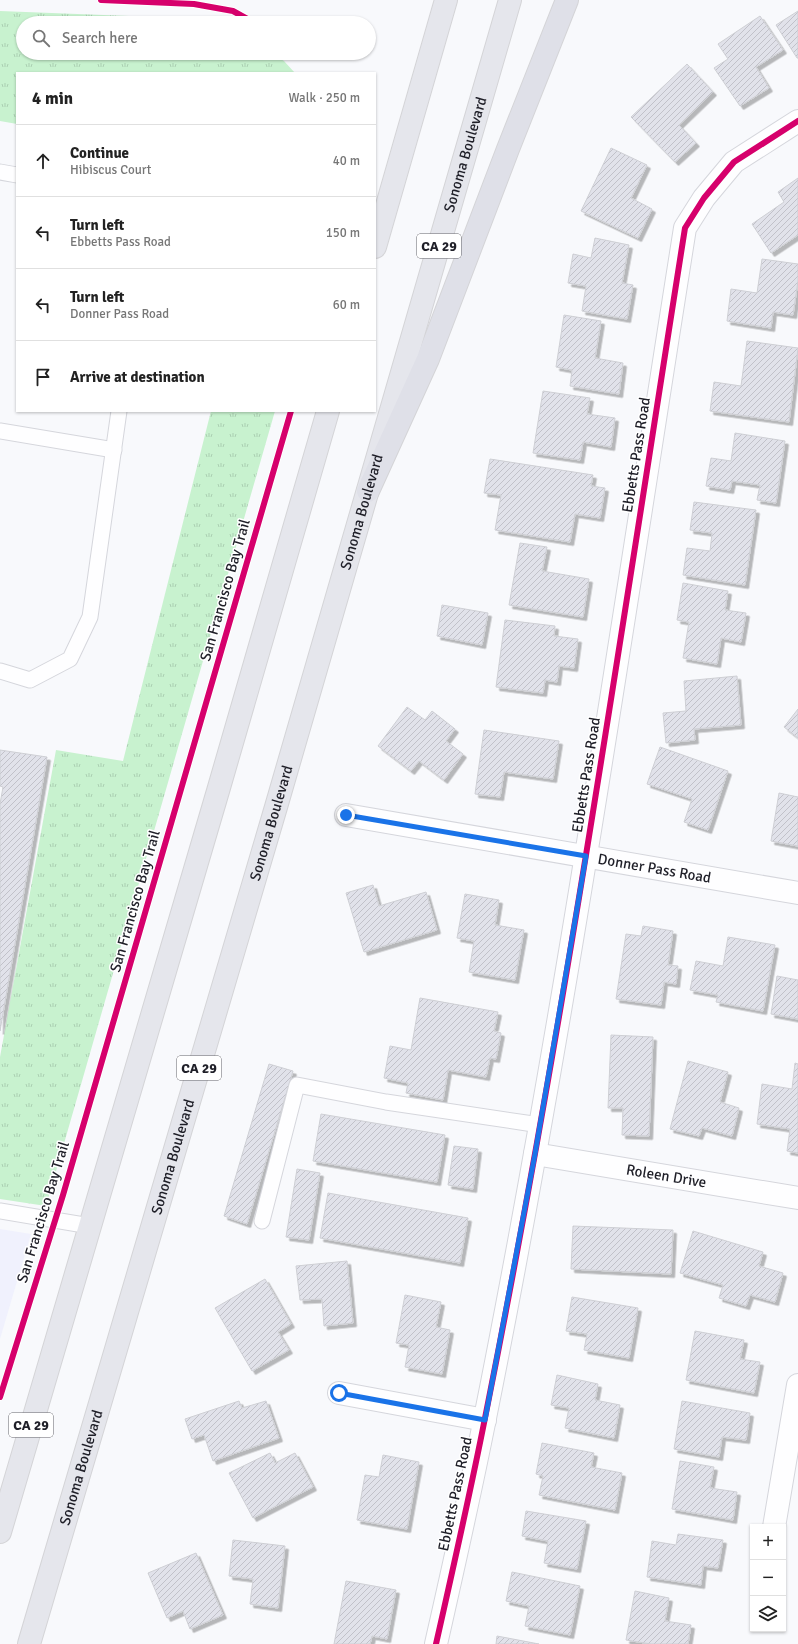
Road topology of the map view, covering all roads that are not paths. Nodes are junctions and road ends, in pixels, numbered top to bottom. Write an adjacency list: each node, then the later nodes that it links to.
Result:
1 (446, 0): 7 (highway)
2 (510, 0): 12 (highway, Sonoma Boulevard / CA 29)
3 (568, 0): 12 (highway)
4 (798, 121): 15 (street, Ebbetts Pass Road)
5 (0, 172): 6 (lane)
6 (16, 175)
7 (376, 244)
8 (119, 412): 11 (lane)
9 (328, 412): 22 (highway, CA 29)
10 (0, 431): 11 (lane)
11 (114, 450): 13 (lane)
12 (368, 491): 28 (highway, Sonoma Boulevard / CA 29)
13 (0, 672)
14 (346, 815): 15 (street, Donner Pass Road)
15 (586, 856): 16 (street, Donner Pass Road); 17 (street, Ebbetts Pass Road)
16 (798, 893)
17 (540, 1125): 18 (street, Ebbetts Pass Road); 21 (lane)
18 (535, 1154): 19 (street, Roleen Drive); 25 (street, Ebbetts Pass Road)
19 (798, 1198)
20 (0, 1211): 22 (lane)
21 (262, 1221)
22 (90, 1226): 27 (highway, CA 29)
23 (798, 1385): 26 (street)
24 (339, 1393): 25 (street)
25 (485, 1420): 29 (street, Ebbetts Pass Road)
26 (775, 1524)
27 (0, 1532)
28 (29, 1644)
29 (436, 1644)

